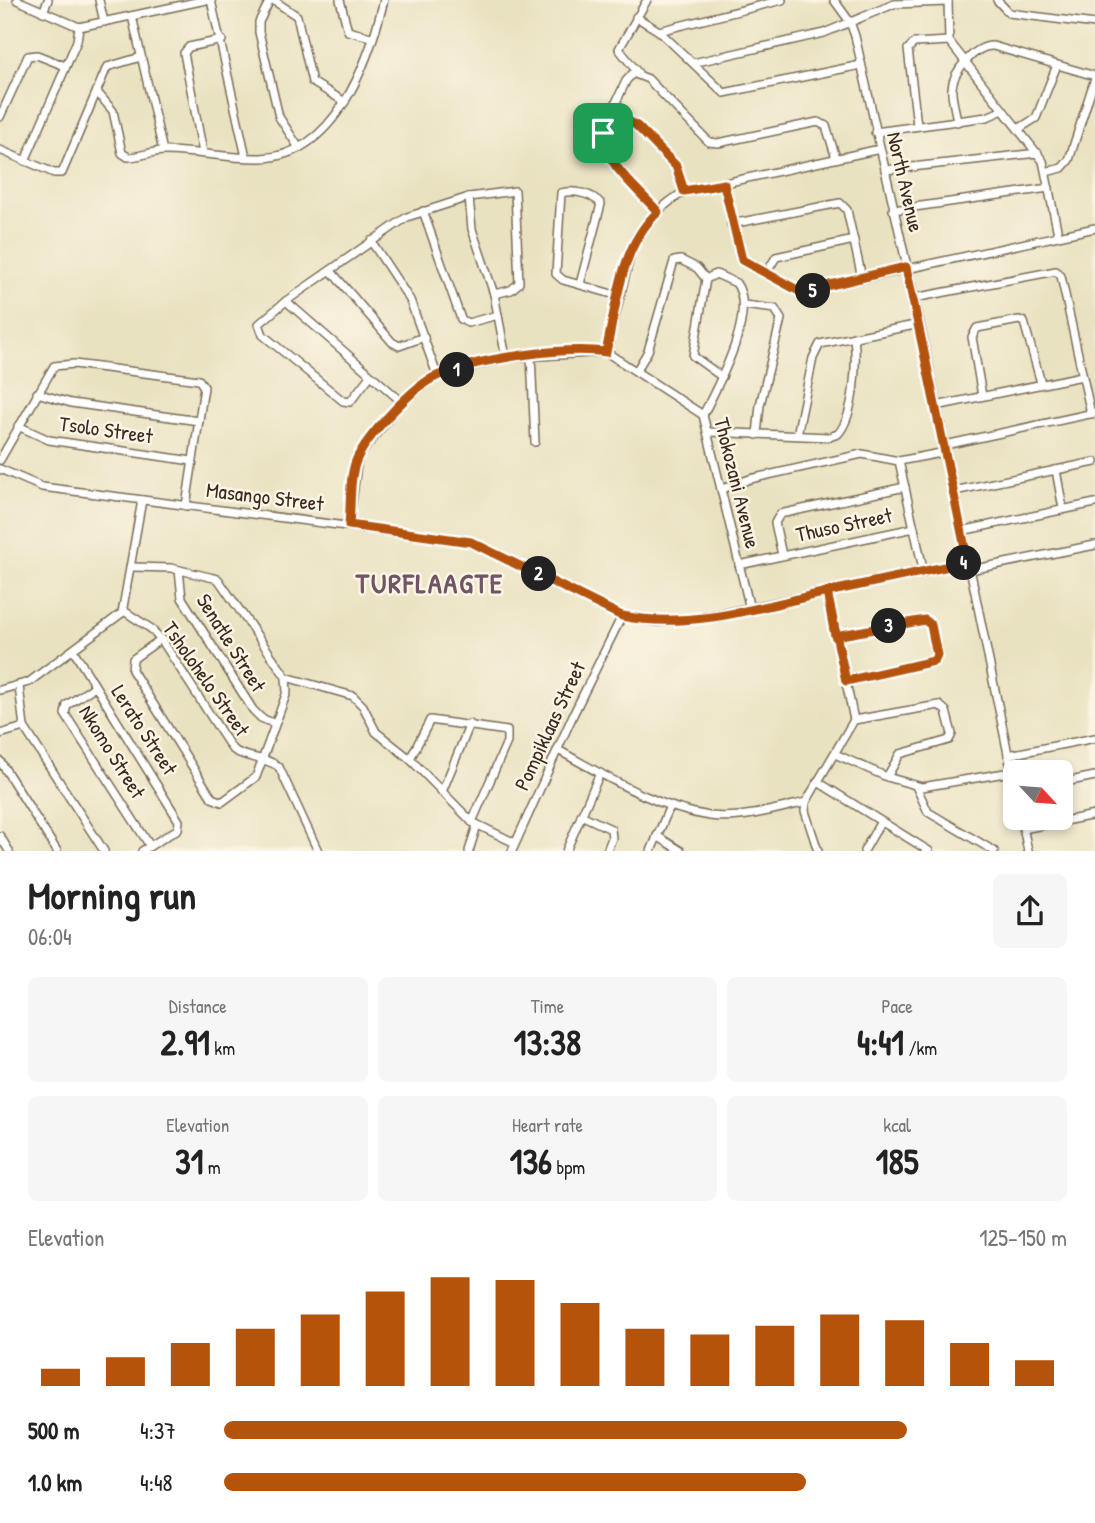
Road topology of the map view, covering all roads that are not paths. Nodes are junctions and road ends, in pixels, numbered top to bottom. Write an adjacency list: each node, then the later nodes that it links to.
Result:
1 (17, 0): 14 (street)
2 (48, 0): 14 (street)
3 (99, 0): 17 (street)
4 (206, 0): 15 (street)
5 (211, 0): 23 (street)
6 (271, 0): 34 (street); 42 (street)
7 (340, 0): 22 (street)
8 (384, 0): 22 (street)
9 (647, 0): 16 (street)
10 (782, 0): 21 (street)
11 (834, 0): 18 (street, North Avenue)
12 (997, 0): 19 (street)
13 (948, 1): 18 (street); 24 (street)
14 (43, 12): 20 (street)
15 (132, 16): 17 (street); 25 (street)
16 (636, 18): 21 (street); 31 (street)
17 (104, 22): 20 (street)
18 (850, 22): 27 (street); 28 (street, North Avenue)
19 (1095, 24)
20 (79, 27): 30 (street)
21 (659, 31): 27 (street)
22 (371, 37): 34 (street)
23 (222, 40): 46 (street); 48 (street)
24 (949, 41): 26 (street); 39 (street)
25 (141, 57): 33 (street); 45 (street)
26 (965, 62): 29 (street); 35 (street); 38 (street)
27 (693, 63): 28 (street)
28 (861, 65): 41 (street, North Avenue)
29 (1057, 65): 32 (street); 40 (street)
30 (65, 66): 37 (street); 50 (street)
31 (638, 73): 36 (street); 49 (street)
32 (1095, 77): 52 (street)
33 (97, 92): 45 (street); 50 (street)
34 (345, 102): 42 (street)
35 (1003, 110): 38 (street); 40 (street)
36 (612, 111): 55 (street); 59 (street)
37 (0, 117)
38 (957, 122): 39 (street)
39 (917, 125): 41 (street)
40 (1020, 128): 47 (street)
41 (875, 132): 43 (street, North Avenue)
42 (299, 148): 48 (street)
43 (880, 149): 49 (street); 51 (street, North Avenue)
44 (0, 150): 50 (street)
45 (163, 151): 46 (street)
46 (203, 153): 48 (street)
47 (1038, 153): 51 (street); 52 (street)
48 (246, 157)
49 (836, 158): 53 (street)
50 (25, 161)
51 (885, 170): 57 (street, North Avenue)
52 (1046, 172): 54 (street)
53 (724, 184): 55 (street); 60 (street)
54 (1049, 188): 57 (street); 62 (street)
55 (684, 191): 59 (street)
56 (469, 197): 58 (street); 71 (street); 71 (street)
57 (893, 210): 65 (street, North Avenue)
58 (423, 211): 64 (street); 76 (street)
59 (658, 212): 72 (street)
60 (731, 224): 63 (street); 67 (street)
61 (1095, 228): 62 (street)
62 (1058, 234): 65 (street)
63 (853, 240): 67 (street); 68 (street)
64 (371, 241): 66 (street); 78 (street)
65 (906, 267): 68 (street); 73 (street, North Avenue)
66 (331, 271): 74 (street); 78 (street)
67 (766, 274): 68 (street)
68 (862, 278)
69 (706, 279): 75 (street); 83 (street); 87 (street)
70 (580, 284): 70 (street); 72 (street)
71 (494, 294): 76 (street)
72 (619, 296): 80 (street)
73 (914, 298): 77 (street, North Avenue); 86 (street)
74 (286, 301): 85 (street); 85 (street)
75 (744, 305): 87 (street); 98 (street)
76 (498, 315): 82 (street)
77 (920, 324): 79 (street); 92 (street, North Avenue)
78 (424, 337): 84 (street)
79 (855, 337): 99 (street); 99 (street)
80 (606, 352): 81 (street); 83 (street, Thokozani Avenue)
81 (531, 355): 82 (street); 100 (street)
82 (506, 358): 84 (street)
83 (637, 370): 94 (street, Thokozani Avenue)
84 (437, 375): 91 (street)
85 (370, 376): 91 (street)
86 (1082, 376): 88 (street); 93 (street)
87 (722, 377): 94 (street)
88 (1041, 383): 90 (street); 90 (street)
89 (37, 393): 95 (street); 95 (street); 96 (street)
90 (982, 396): 92 (street)
91 (402, 402): 115 (street)
92 (936, 406): 101 (street, North Avenue)
93 (1093, 414): 101 (street)
94 (703, 415): 97 (street, Thokozani Avenue)
95 (199, 421): 103 (street)
96 (18, 426): 102 (street); 103 (street, Tsolo Street)
97 (709, 432): 98 (street); 109 (street, Thokozani Avenue)
98 (757, 435): 99 (street)
99 (797, 435)
100 (535, 442)
101 (946, 448): 104 (street); 110 (street, North Avenue)
102 (0, 460)
103 (192, 461): 113 (street)
104 (900, 461): 108 (street); 109 (street)
105 (1095, 462): 107 (street)
106 (0, 469): 111 (street, Masango Street)
107 (1056, 470): 110 (street); 114 (street)
108 (905, 487): 116 (street); 119 (street)
109 (722, 489): 121 (street, Thokozani Avenue)
110 (954, 491): 117 (street, North Avenue)
111 (142, 500): 113 (street, Masango Street); 120 (street)
112 (1095, 503): 114 (street)
113 (186, 506): 115 (street, Masango Street)
114 (1063, 509): 117 (street)
115 (349, 525): 128 (street, Masango Street)
116 (914, 528): 119 (street, Thuso Street); 124 (street)
117 (961, 531): 122 (street, North Avenue)
118 (1095, 545): 122 (street, Masango Street)
119 (782, 555): 121 (street, Thuso Street)
120 (132, 563): 123 (street); 127 (street)
121 (740, 565): 126 (street, Thokozani Avenue)
122 (969, 566): 124 (street, Masango Street); 145 (street, North Avenue)
123 (179, 570): 132 (street); 138 (street, Senatle Street)
124 (924, 573): 125 (street, Masango Street)
125 (827, 592): 126 (street, Masango Street); 129 (street)
126 (750, 609): 128 (street, Masango Street)
127 (124, 611): 130 (street, Tsholohelo Street); 131 (street)
128 (622, 616): 143 (street, Pompiklaas Street)
129 (835, 636): 133 (street); 133 (street)
130 (161, 639): 146 (street, Tsholohelo Street); 146 (street)
131 (73, 650): 134 (street); 135 (street, Lerato Street)
132 (286, 677): 138 (street); 147 (street)
133 (846, 681): 137 (street)
134 (19, 686): 136 (street); 140 (street)
135 (94, 687): 168 (street, Nkomo Street); 168 (street, Lerato Street)
136 (0, 690)
137 (854, 720): 144 (street); 153 (street)
138 (273, 723): 146 (street)
139 (470, 724): 147 (street); 157 (street); 163 (street)
140 (24, 727): 141 (street); 172 (street)
141 (0, 734)
142 (1095, 738): 145 (street)
143 (558, 750): 150 (street); 169 (street, Pompiklaas Street)
144 (835, 754): 153 (street); 155 (street)
145 (1008, 755): 148 (street, North Avenue)
146 (264, 760): 174 (street)
147 (410, 760): 157 (street)
148 (1009, 760)
149 (0, 761): 171 (street)
150 (600, 773): 159 (street); 160 (street)
151 (1003, 774): 156 (street)
152 (1095, 776): 154 (street)
153 (887, 777): 156 (street)
154 (1073, 780)
155 (818, 782): 158 (street); 164 (street)
156 (916, 786): 183 (street)
157 (442, 792): 163 (street)
158 (806, 802): 159 (street); 180 (street)
159 (670, 806): 167 (street)
160 (581, 815): 176 (street); 177 (street)
161 (1095, 815): 162 (street)
162 (1073, 819)
163 (475, 823): 169 (street); 175 (street)
164 (880, 823): 181 (street); 182 (street)
165 (1023, 830): 184 (street)
166 (0, 836): 170 (street)
167 (657, 836): 178 (street); 179 (street)
168 (150, 846): 173 (street)
169 (513, 847)
170 (9, 851)
171 (57, 851)
172 (104, 851)
173 (142, 851)
174 (318, 851)
175 (469, 851)
176 (566, 851)
177 (607, 851)
178 (651, 851)
179 (681, 851)
180 (818, 851)
181 (864, 851)
182 (929, 851)
183 (994, 851)
184 (1028, 851)

